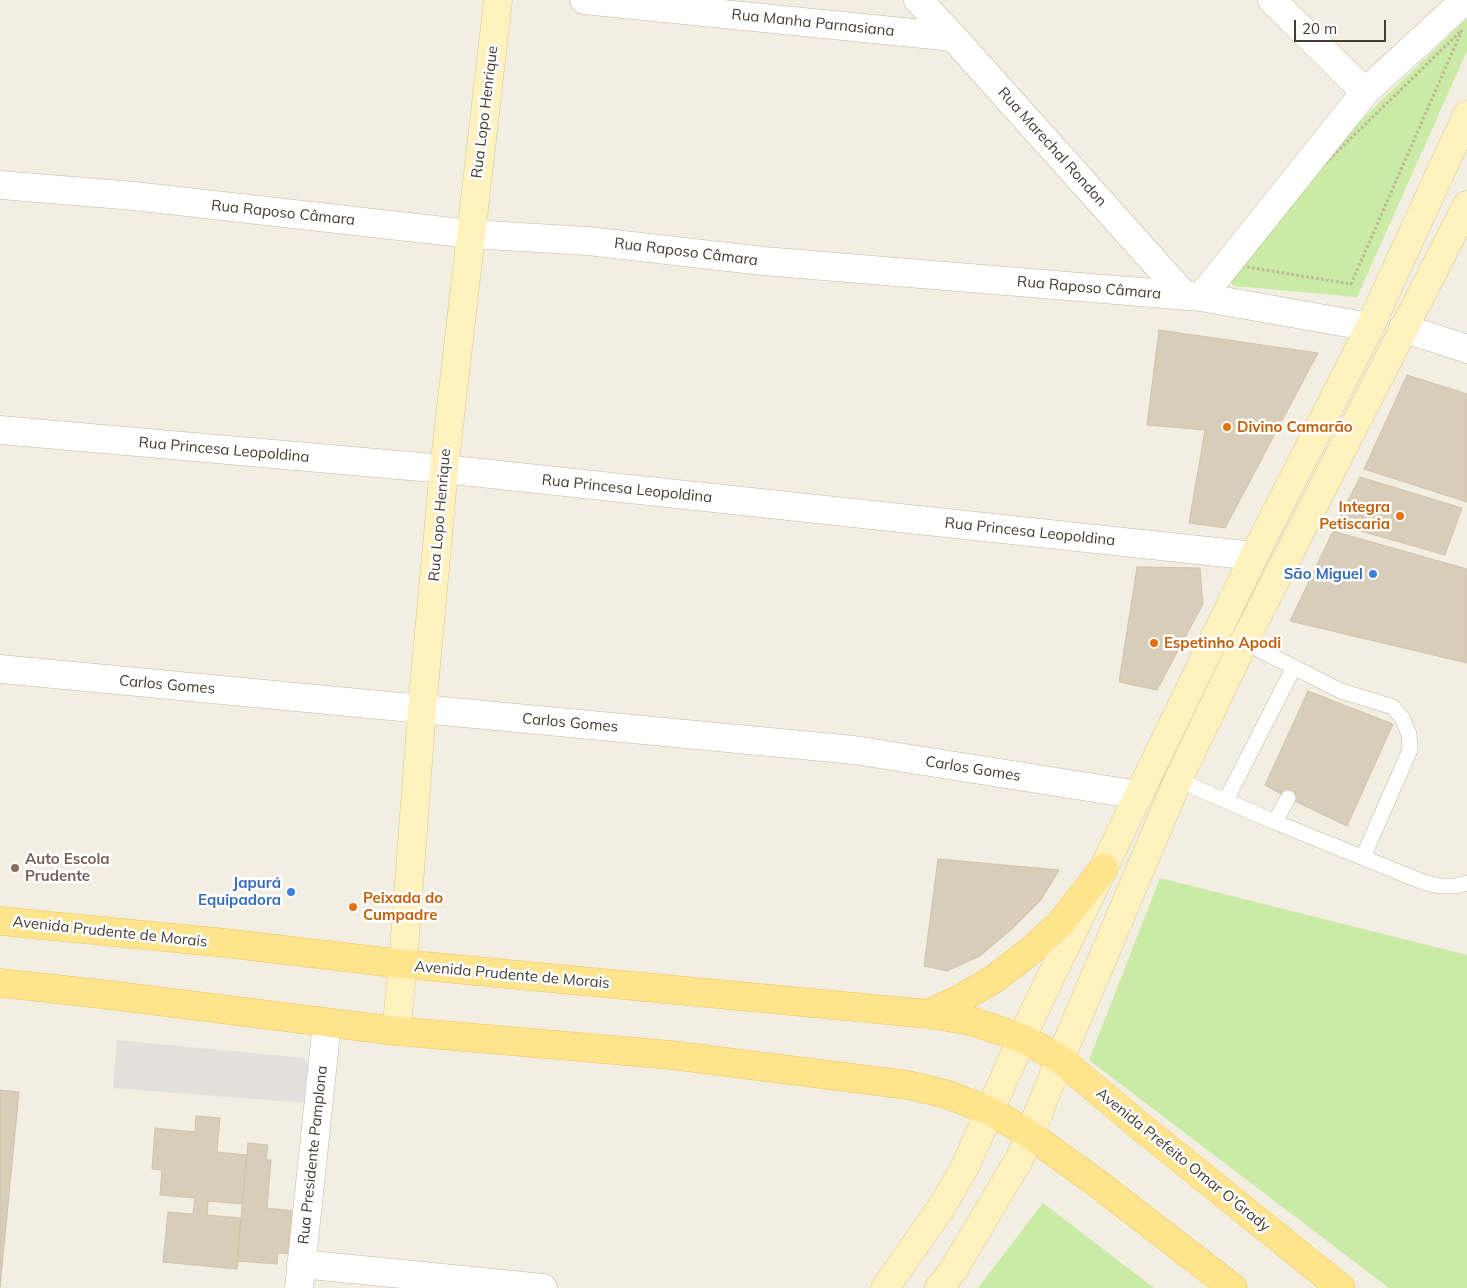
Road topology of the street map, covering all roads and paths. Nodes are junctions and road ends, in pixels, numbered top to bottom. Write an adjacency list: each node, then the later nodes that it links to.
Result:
1 (498, 0): 11 (main road, Rua Lopo Henrique)
2 (584, 0): 6 (street, Rua Manha Parnasiana)
3 (918, 0): 6 (street, Rua Marechal Rondon)
4 (1272, 0): 7 (street)
5 (1465, 0): 7 (street)
6 (953, 37): 13 (street, Rua Marechal Rondon)
7 (1365, 92): 13 (street)
8 (1467, 115): 14 (main road)
9 (0, 185): 11 (street, Rua Raposo Câmara)
10 (1467, 205): 15 (main road)
11 (470, 234): 13 (street, Rua Raposo Câmara); 18 (main road, Rua Lopo Henrique)
12 (1223, 263): 12 (path)
13 (1193, 297): 14 (street, Rua Raposo Câmara)
14 (1370, 327): 19 (main road)
15 (1403, 328): 16 (street); 20 (main road)
16 (1467, 349)
17 (0, 430): 18 (street, Rua Princesa Leopoldina)
18 (444, 469): 19 (street, Rua Princesa Leopoldina); 23 (main road, Rua Lopo Henrique)
19 (1254, 556): 25 (main road)
20 (1244, 642): 21 (lane); 24 (main road)
21 (1294, 667): 27 (lane); 29 (lane)
22 (0, 669): 23 (street, Carlos Gomes)
23 (422, 709): 25 (street, Carlos Gomes); 33 (main road, Rua Lopo Henrique)
24 (1178, 780): 27 (lane); 39 (main road)
25 (1139, 795): 30 (main road)
26 (1288, 798): 28 (lane)
27 (1226, 800): 28 (lane)
28 (1275, 822): 29 (lane)
29 (1364, 857): 31 (lane)
30 (1104, 868): 35 (main road); 38 (main road)
31 (1467, 883)
32 (0, 921): 33 (main road, Avenida Prudente de Morais)
33 (403, 964): 35 (main road, Avenida Prudente de Morais); 37 (main road, Rua Lopo Henrique)
34 (0, 983): 36 (main road)
35 (928, 1014): 38 (main road, Avenida Prudente de Morais)
36 (326, 1023): 37 (main road); 42 (street, Rua Presidente Pamplona)
37 (396, 1031): 40 (main road)
38 (1022, 1038): 39 (main road, Avenida Prefeito Omar O'Grady); 40 (main road)
39 (1060, 1059): 41 (main road); 47 (main road, Avenida Prefeito Omar O'Grady)
40 (990, 1111): 41 (main road); 44 (main road)
41 (1029, 1134): 45 (main road); 46 (main road)
42 (300, 1276): 43 (street)
43 (543, 1288)
44 (885, 1288)
45 (939, 1288)
46 (1234, 1288)
47 (1341, 1288)

